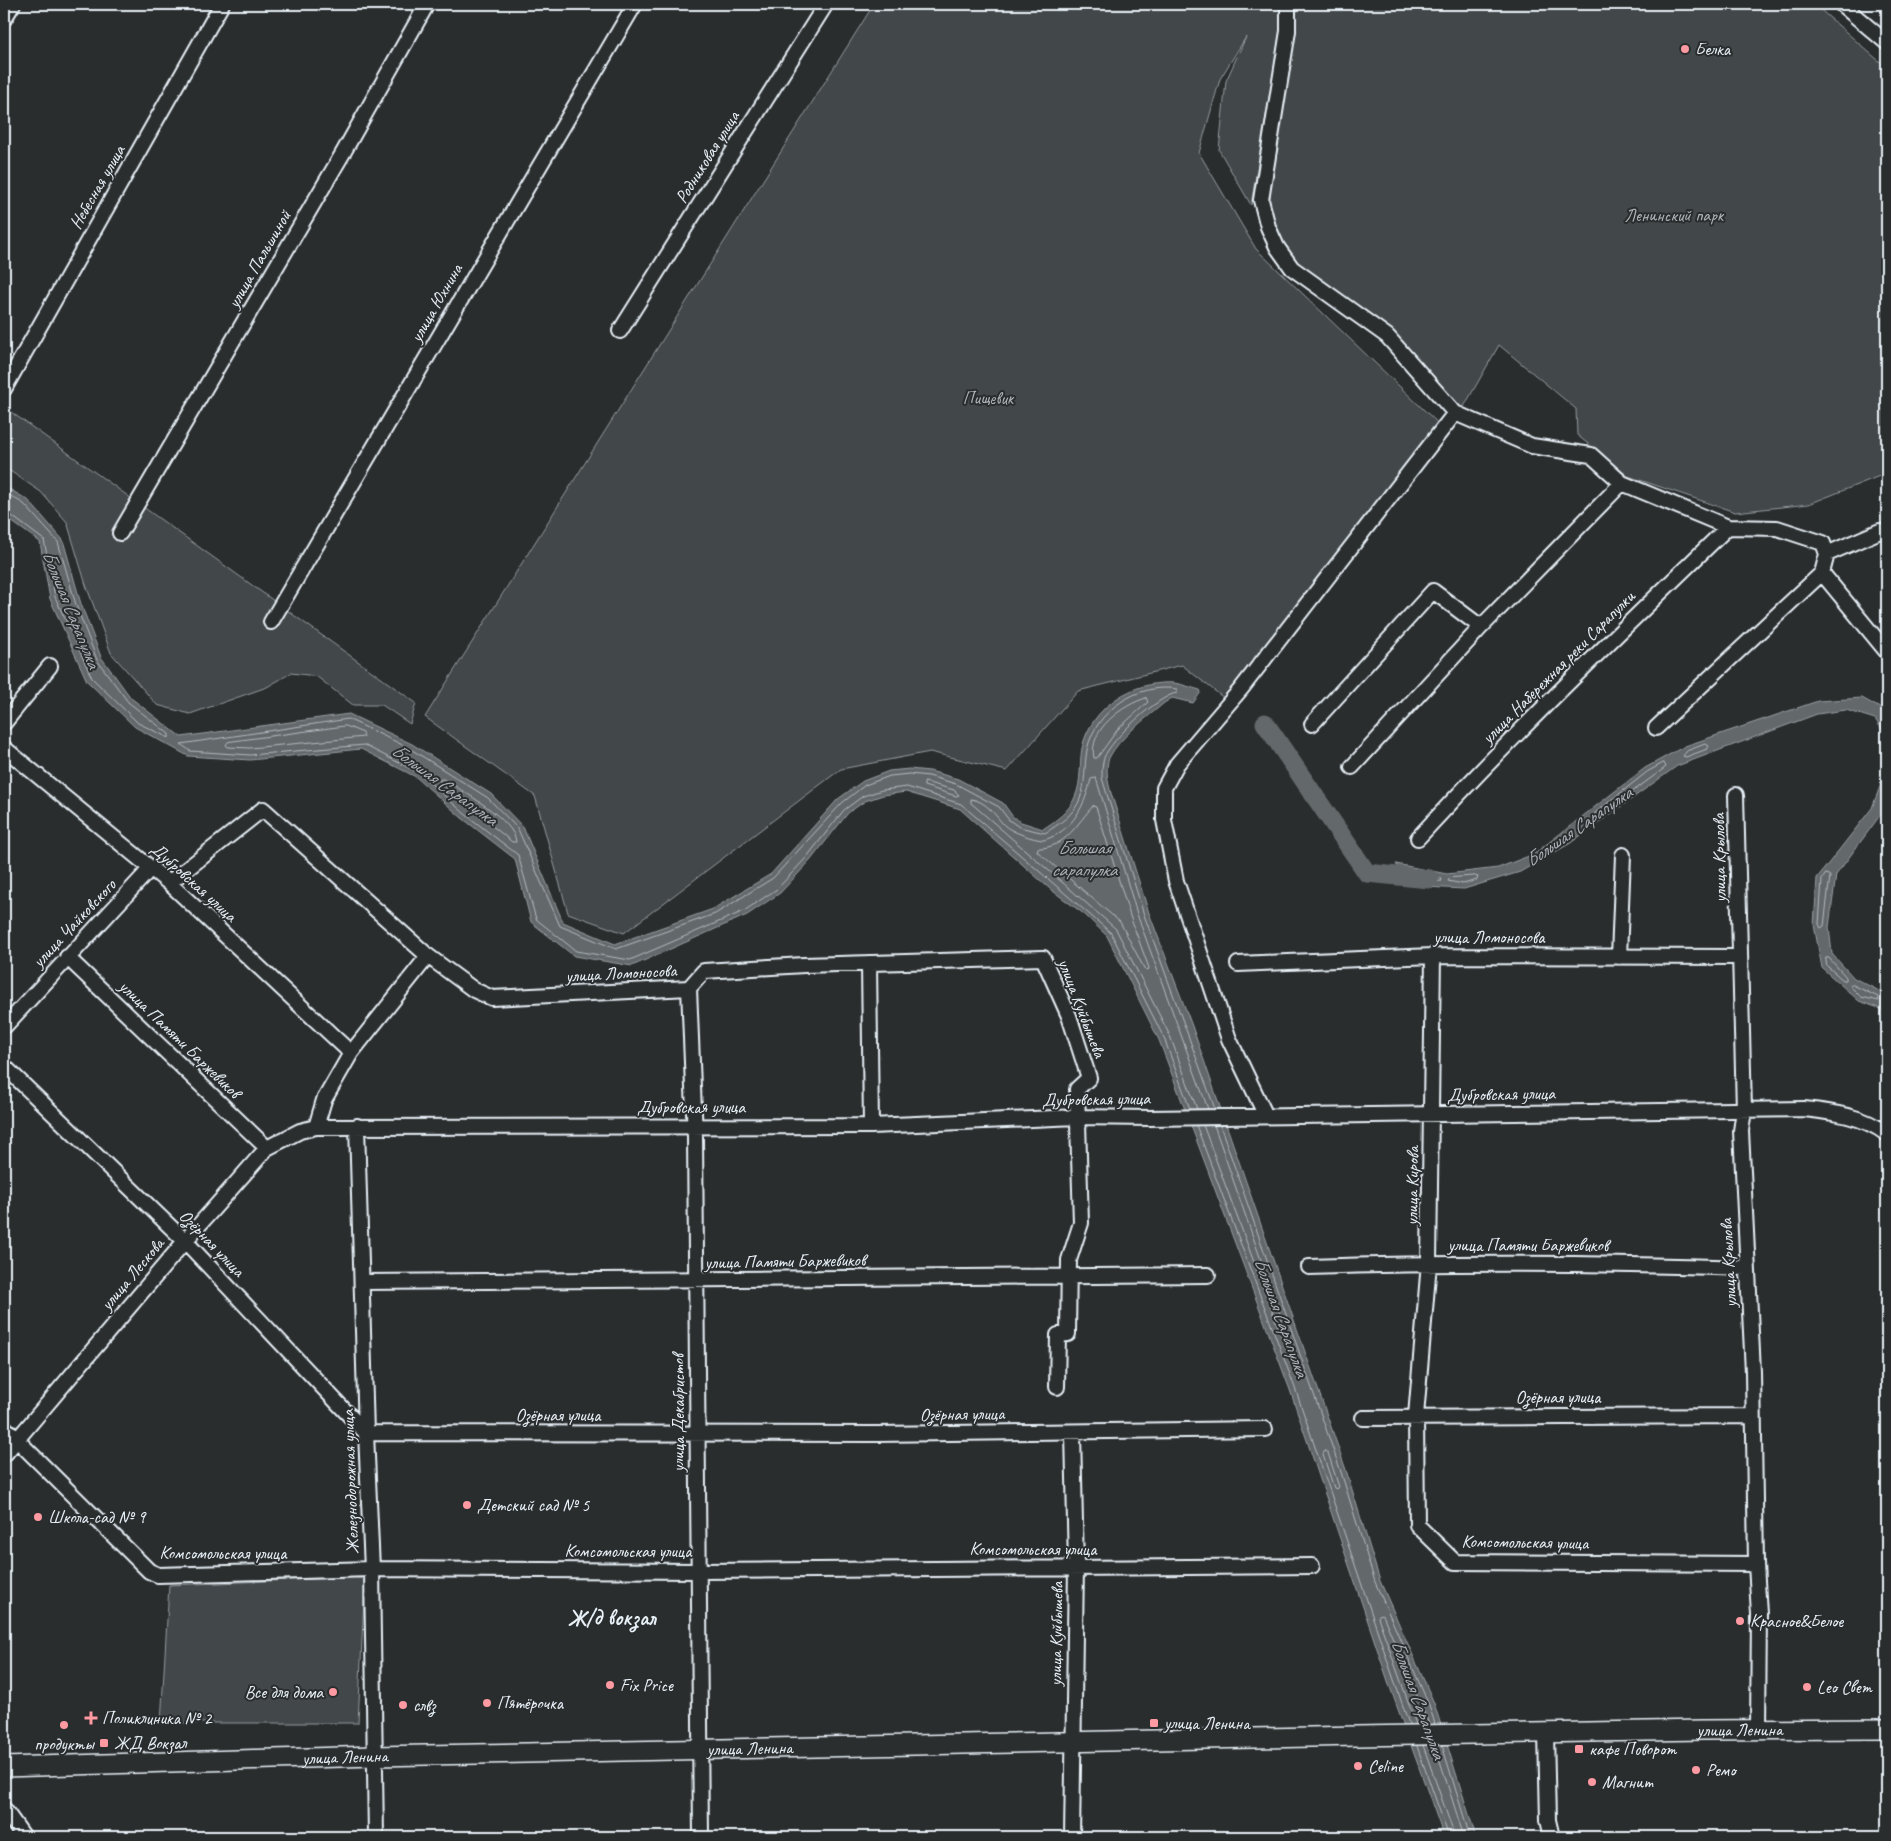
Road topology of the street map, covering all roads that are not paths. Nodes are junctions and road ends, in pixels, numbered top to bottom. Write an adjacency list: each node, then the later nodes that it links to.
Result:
1 (13, 4): 8 (street)
2 (222, 4): 11 (street, Небесная улица)
3 (427, 4): 16 (street, улица Пальшиной)
4 (635, 4): 19 (street, улица Юхнина)
5 (826, 4): 10 (street, Родниковая улица)
6 (1288, 4): 12 (street)
7 (1842, 4): 9 (street)
8 (4, 19)
9 (1887, 43)
10 (620, 331)
11 (4, 389)
12 (1455, 413): 13 (street); 47 (street)
13 (1622, 483): 14 (street); 20 (street)
14 (1728, 527): 17 (street); 29 (street, улица Набережная реки Сарапулки)
15 (1885, 530): 17 (street)
16 (120, 533)
17 (1827, 554): 18 (street)
18 (1822, 574): 21 (street); 25 (street)
19 (270, 622)
20 (1481, 628): 24 (street); 27 (street)
21 (1887, 652)
22 (50, 666): 23 (street)
23 (4, 723)
24 (1312, 724)
25 (1656, 728)
26 (4, 748): 31 (street, Дубровская улица)
27 (1352, 767)
28 (1736, 795): 37 (street, улица Крылова)
29 (1418, 838)
30 (1623, 855): 36 (street)
31 (152, 868): 32 (street, Дубровская улица); 35 (street, улица Чайковского)
32 (169, 883): 33 (street, улица Ломоносова); 43 (street, Дубровская улица)
33 (428, 956): 41 (street, улица Ломоносова); 43 (street)
34 (1433, 956): 36 (street, улица Ломоносова); 40 (street, улица Ломоносова); 46 (street, улица Кирова)
35 (67, 957): 42 (street, улица Чайковского); 55 (street, улица Памяти Баржевиков)
36 (1619, 957): 37 (street, улица Ломоносова)
37 (1740, 957): 45 (street, улица Крылова)
38 (1043, 958): 39 (street, улица Ломоносова); 48 (street, улица Куйбышева)
39 (869, 963): 41 (street, улица Ломоносова); 51 (street)
40 (1238, 964)
41 (689, 988): 50 (street, улица Декабристов)
42 (4, 1027)
43 (351, 1054): 52 (street)
44 (4, 1066): 56 (street, Озёрная улица)
45 (1744, 1110): 46 (street, Дубровская улица); 54 (street, Дубровская улица); 59 (street, улица Крылова)
46 (1431, 1114): 47 (street, Дубровская улица); 57 (street, улица Кирова)
47 (1259, 1116): 48 (street, Дубровская улица)
48 (1077, 1117): 51 (street, Дубровская улица); 61 (street, улица Куйбышева)
49 (357, 1126): 50 (street, Дубровская улица); 52 (street, Дубровская улица); 63 (street, Железнодорожная улица)
50 (695, 1126): 51 (street, Дубровская улица); 62 (street, улица Декабристов)
51 (871, 1126)
52 (316, 1127): 53 (street, Дубровская улица)
53 (300, 1131): 55 (street, улица Лескова)
54 (1887, 1134)
55 (267, 1148): 56 (street, улица Лескова)
56 (185, 1241): 71 (street, Озёрная улица); 73 (street, улица Лескова)
57 (1429, 1263): 58 (street, улица Памяти Баржевиков); 59 (street, улица Памяти Баржевиков); 65 (street, улица Кирова)
58 (1309, 1267)
59 (1747, 1268): 66 (street, улица Крылова)
60 (1208, 1275): 61 (street, улица Памяти Баржевиков)
61 (1068, 1276): 62 (street, улица Памяти Баржевиков); 64 (street, улица Куйбышева)
62 (697, 1280): 63 (street, улица Памяти Баржевиков); 72 (street, улица Декабристов)
63 (363, 1282): 71 (street, Железнодорожная улица)
64 (1057, 1387)
65 (1416, 1416): 66 (street, Озёрная улица); 67 (street, Озёрная улица); 75 (street, Комсомольская улица)
66 (1753, 1416): 75 (street, улица Крылова)
67 (1363, 1418)
68 (4, 1427): 73 (street, Комсомольская улица)
69 (1265, 1429): 70 (street, Озёрная улица)
70 (1073, 1432): 72 (street, Озёрная улица); 77 (street, улица Куйбышева)
71 (366, 1433): 72 (street, Озёрная улица); 78 (street, Железнодорожная улица)
72 (697, 1434): 79 (street, улица Декабристов)
73 (16, 1440): 74 (street, улица Лескова); 78 (street, Комсомольская улица)
74 (4, 1455)
75 (1756, 1564): 81 (street, улица Крылова)
76 (1312, 1566): 77 (street, Комсомольская улица)
77 (1076, 1567): 79 (street, Комсомольская улица); 83 (street, улица Куйбышева)
78 (372, 1569): 79 (street, Комсомольская улица); 85 (street, Железнодорожная улица)
79 (698, 1571): 84 (street, улица Декабристов)
80 (1887, 1729): 81 (main road, улица Ленина)
81 (1758, 1730): 82 (main road, улица Ленина)
82 (1546, 1734): 83 (main road, улица Ленина); 92 (street)
83 (1072, 1744): 84 (main road, улица Ленина); 91 (street, улица Куйбышева)
84 (701, 1752): 85 (main road, улица Ленина); 90 (street, улица Декабристов)
85 (375, 1756): 86 (main road, улица Ленина); 89 (street, Железнодорожная улица)
86 (4, 1767)
87 (4, 1809): 88 (street)
88 (24, 1837)
89 (376, 1837)
90 (701, 1837)
91 (1072, 1837)
92 (1552, 1837)

